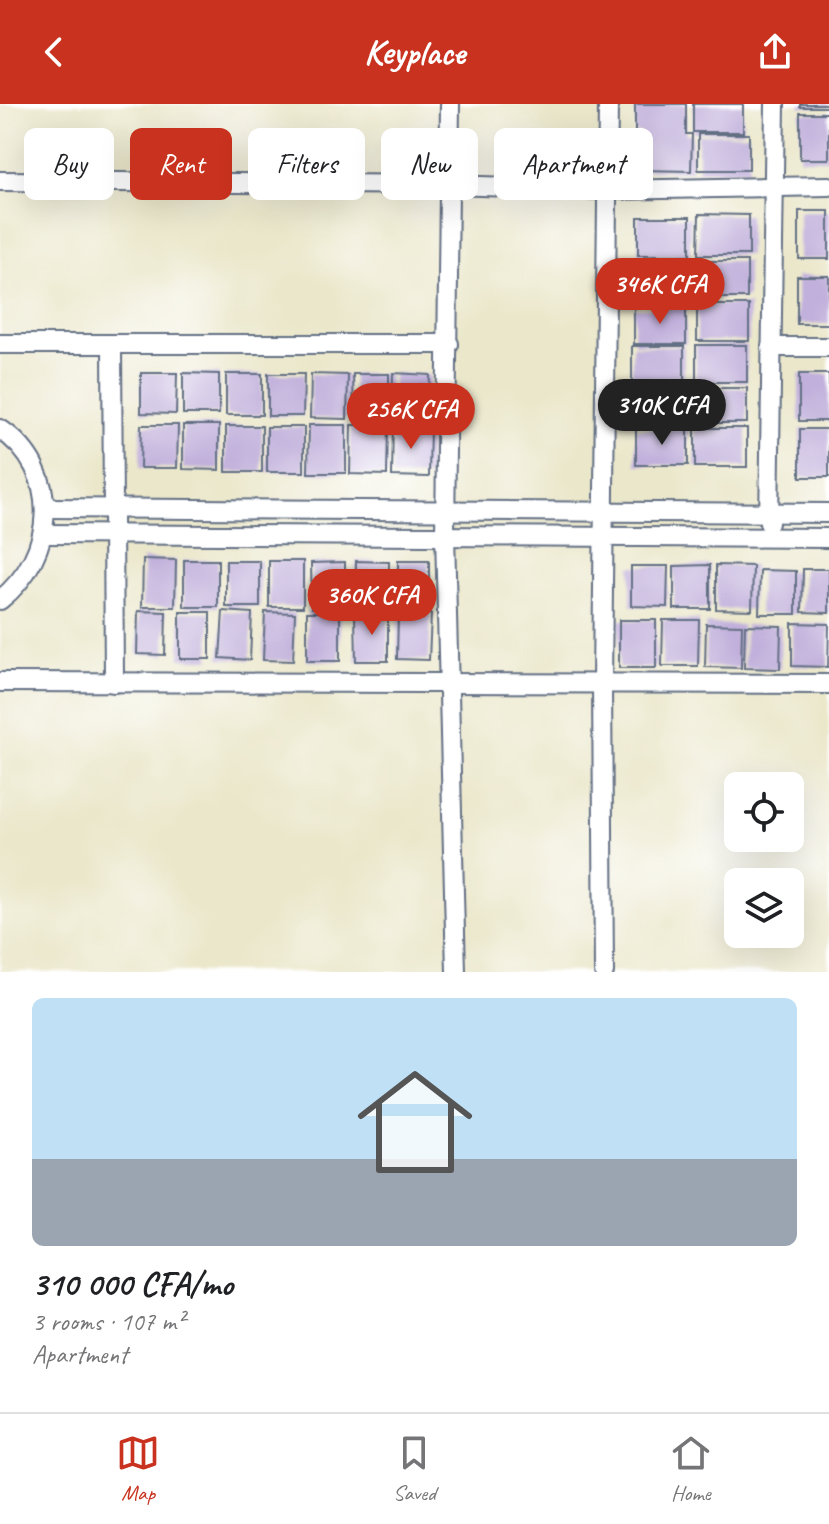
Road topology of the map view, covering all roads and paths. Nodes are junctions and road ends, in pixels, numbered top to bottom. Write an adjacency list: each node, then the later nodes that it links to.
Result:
1 (450, 104): 4 (street)
2 (608, 104): 5 (street)
3 (775, 104): 8 (street)
4 (450, 128)
5 (608, 128)
6 (0, 181): 7 (street)
7 (381, 184)
8 (775, 186): 9 (street); 10 (street); 16 (street)
9 (829, 186)
10 (653, 189)
11 (450, 200): 15 (street)
12 (608, 200): 22 (street)
13 (0, 344): 14 (street)
14 (112, 344): 15 (street); 20 (street)
15 (449, 344): 21 (street)
16 (771, 347): 17 (street); 23 (street)
17 (829, 347)
18 (0, 429): 19 (street)
19 (45, 508): 20 (street); 26 (street)
20 (113, 508): 21 (street); 25 (street)
21 (446, 511): 22 (street); 27 (street)
22 (604, 512): 23 (street); 28 (street)
23 (769, 513): 24 (street); 29 (street)
24 (829, 513)
25 (112, 533): 26 (street); 27 (street); 33 (street)
26 (43, 534): 31 (street)
27 (445, 534): 28 (street); 36 (street)
28 (604, 535): 29 (street); 34 (street)
29 (769, 538): 30 (street)
30 (829, 538)
31 (0, 600)
32 (0, 682): 33 (street)
33 (114, 683): 36 (street)
34 (602, 683): 35 (street); 36 (street); 38 (street)
35 (829, 684)
36 (448, 685): 37 (street)
37 (456, 972)
38 (604, 972)

